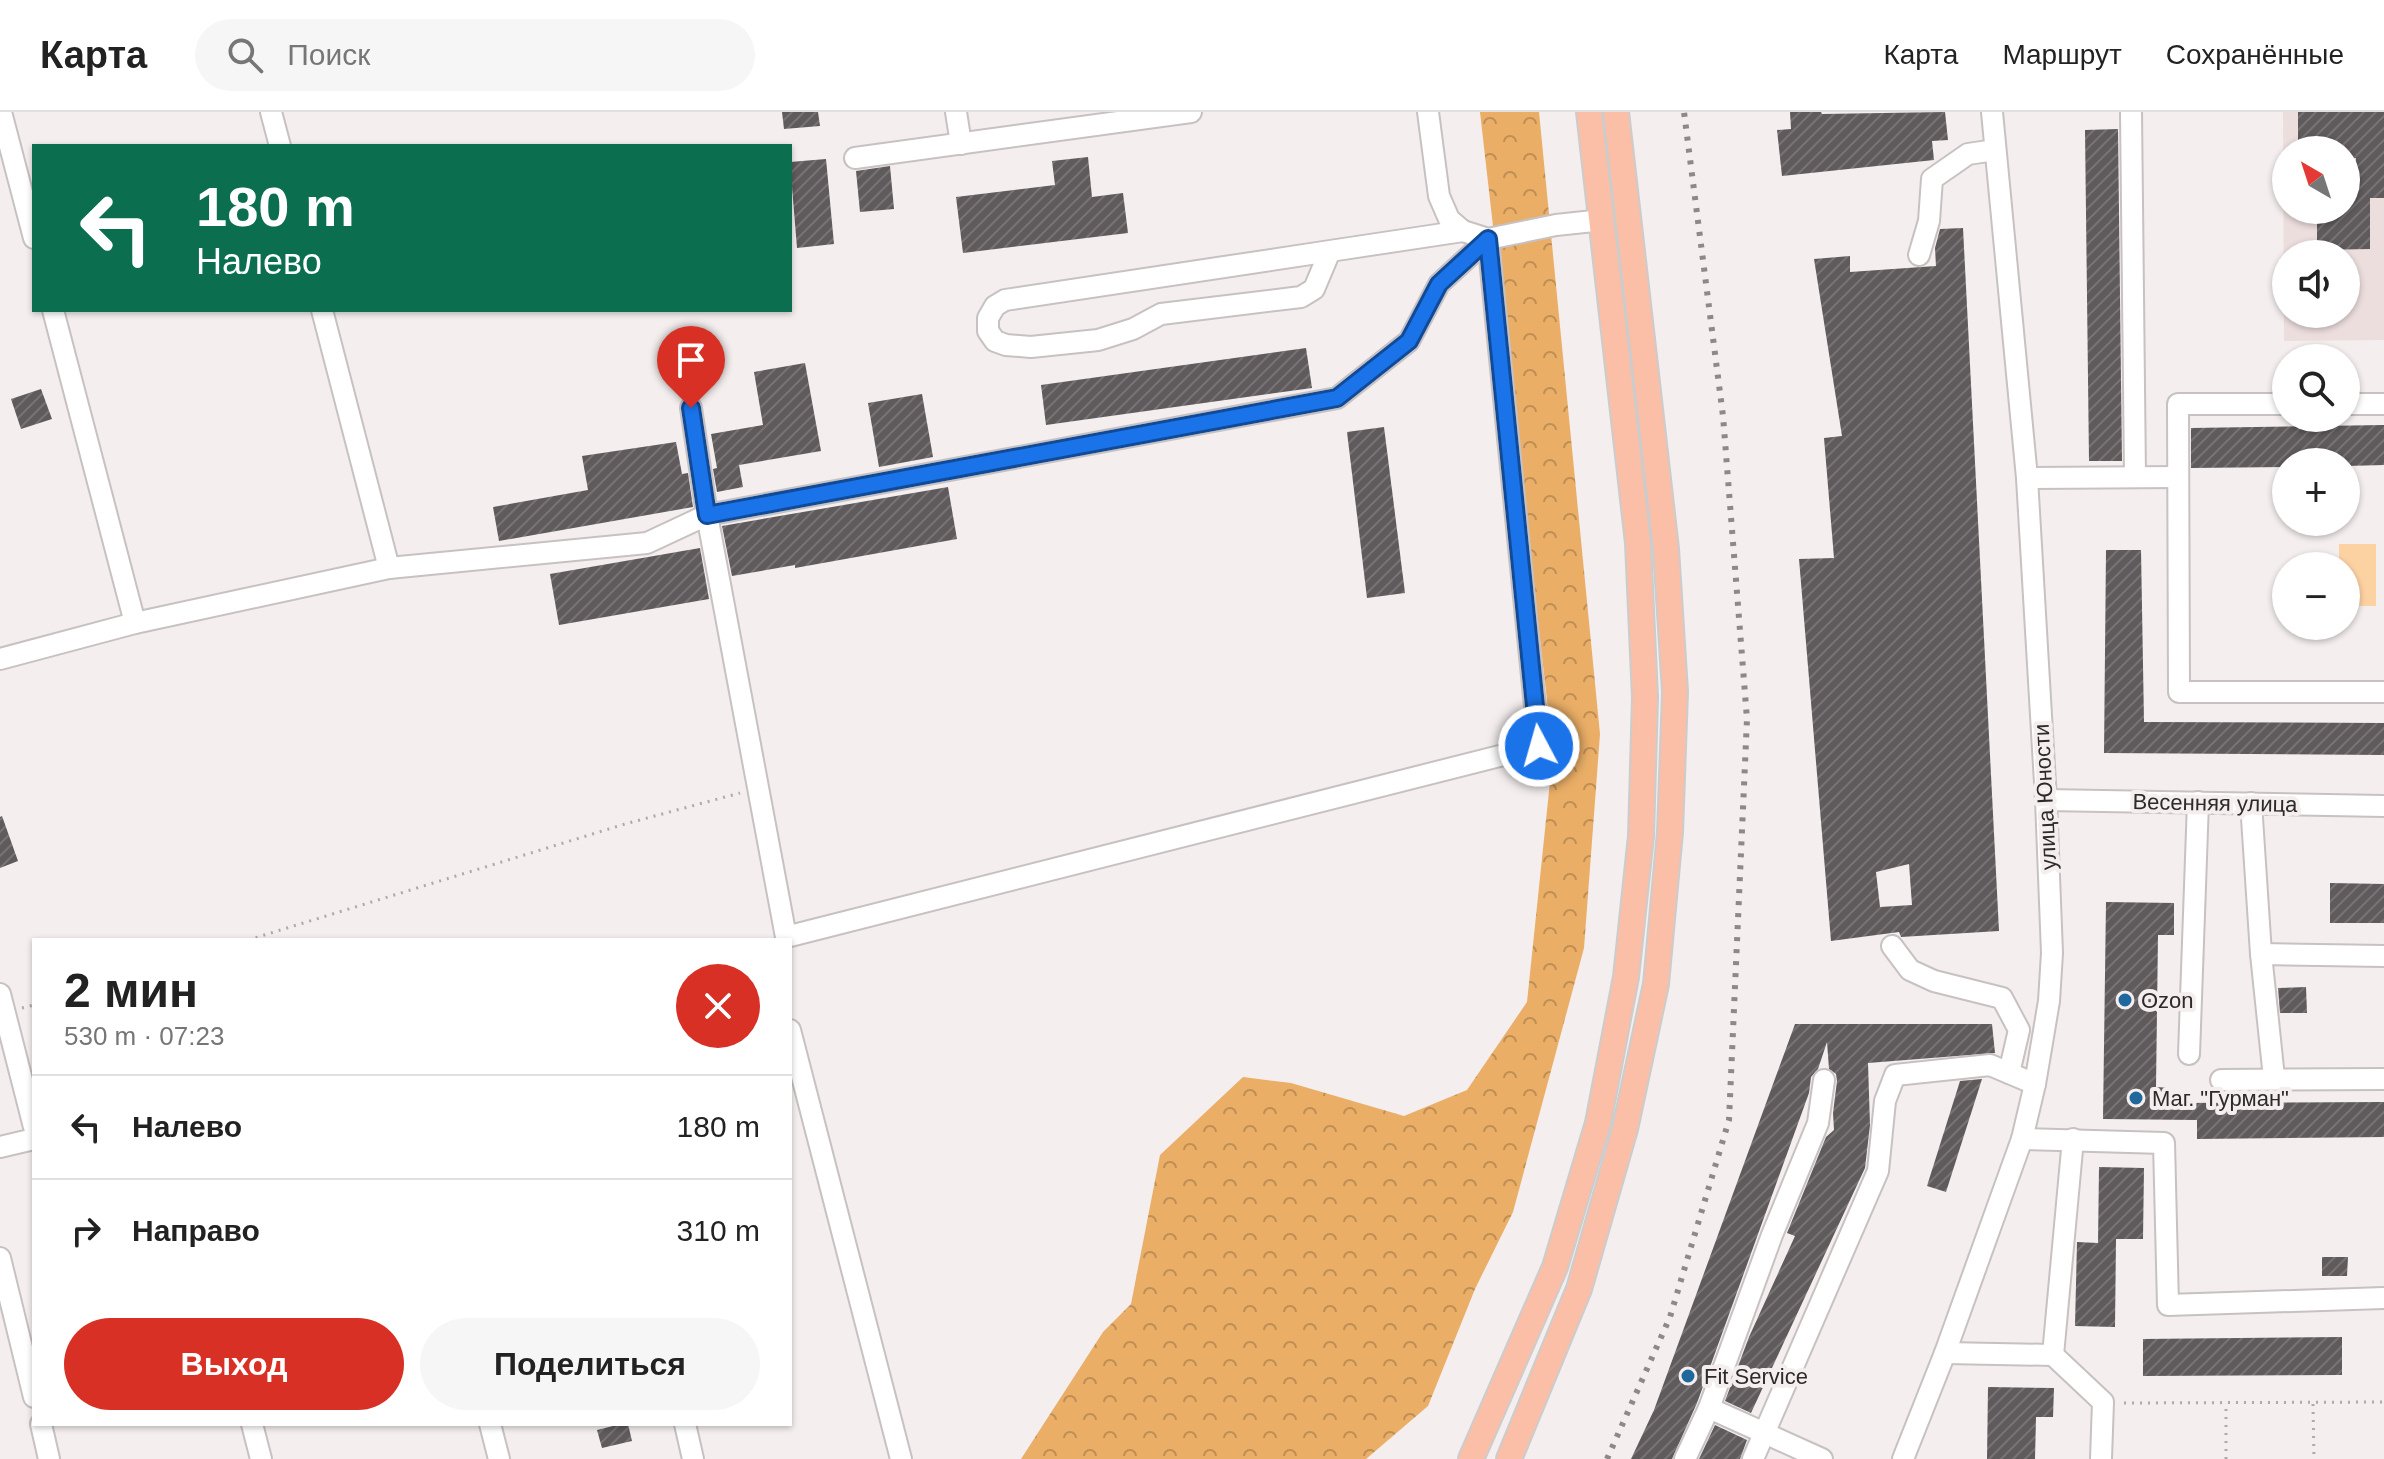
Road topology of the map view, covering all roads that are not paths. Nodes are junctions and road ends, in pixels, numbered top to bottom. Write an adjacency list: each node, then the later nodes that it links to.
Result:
1 (1, 112): 15 (street)
2 (271, 112): 10 (street)
3 (956, 112): 11 (street)
4 (1191, 112): 11 (street)
5 (1428, 112): 16 (street)
6 (1589, 112): 14 (main road)
7 (1616, 112): 76 (main road)
8 (1992, 112): 12 (street, улица Юности)
9 (2131, 112): 26 (street)
10 (279, 144)
11 (961, 144): 13 (street)
12 (1995, 150): 19 (street); 28 (street, улица Юности)
13 (855, 158)
14 (1603, 220): 17 (street); 61 (main road)
15 (32, 230)
16 (1463, 231): 17 (street); 18 (street)
17 (1488, 239): 29 (street); 39 (street)
18 (1330, 251): 18 (street)
19 (1919, 255)
20 (54, 312): 31 (street)
21 (323, 312): 30 (street)
22 (2272, 404): 27 (street)
23 (2360, 404): 24 (street)
24 (2384, 404)
25 (691, 408): 29 (street)
26 (2135, 477): 27 (street); 28 (street)
27 (2177, 477): 33 (street)
28 (2027, 478): 34 (street, улица Юности)
29 (707, 515): 30 (street); 38 (street)
30 (389, 568): 31 (street)
31 (135, 623): 32 (street)
32 (0, 659)
33 (2384, 692)
34 (2046, 800): 35 (street, Весенняя улица); 51 (street, улица Юности)
35 (2198, 802): 36 (street, Весенняя улица); 45 (street)
36 (2251, 803): 37 (street, Весенняя улица); 41 (street)
37 (2384, 806)
38 (784, 938)
39 (788, 938)
40 (1892, 946): 46 (street)
41 (2261, 954): 42 (street); 47 (street)
42 (2384, 956)
43 (0, 994): 52 (street)
44 (792, 1038): 73 (street)
45 (2189, 1054)
46 (2009, 1073): 51 (street); 68 (street)
47 (2274, 1078): 48 (street); 50 (street)
48 (2384, 1079)
49 (1824, 1080): 63 (street)
50 (2221, 1080)
51 (2035, 1084): 54 (street, улица Юности)
52 (32, 1119)
53 (32, 1139): 56 (street)
54 (2022, 1139): 55 (street); 59 (street, улица Юности)
55 (2073, 1139): 58 (street); 60 (street)
56 (0, 1147)
57 (0, 1258): 62 (street)
58 (2384, 1298)
59 (1945, 1353): 60 (street); 80 (street, улица Юности)
60 (2053, 1355): 81 (street)
61 (1506, 1383): 74 (main road); 75 (main road)
62 (32, 1389)
63 (1709, 1408): 68 (street); 77 (street)
64 (41, 1426): 69 (street)
65 (253, 1426): 70 (street)
66 (491, 1426): 71 (street)
67 (685, 1426): 72 (street)
68 (1765, 1434): 78 (street); 79 (street)
69 (49, 1459)
70 (261, 1459)
71 (499, 1459)
72 (693, 1459)
73 (901, 1459)
74 (1458, 1459)
75 (1471, 1459)
76 (1509, 1459)
77 (1685, 1459)
78 (1753, 1459)
79 (1822, 1459)
80 (1903, 1459)
81 (2101, 1459)

